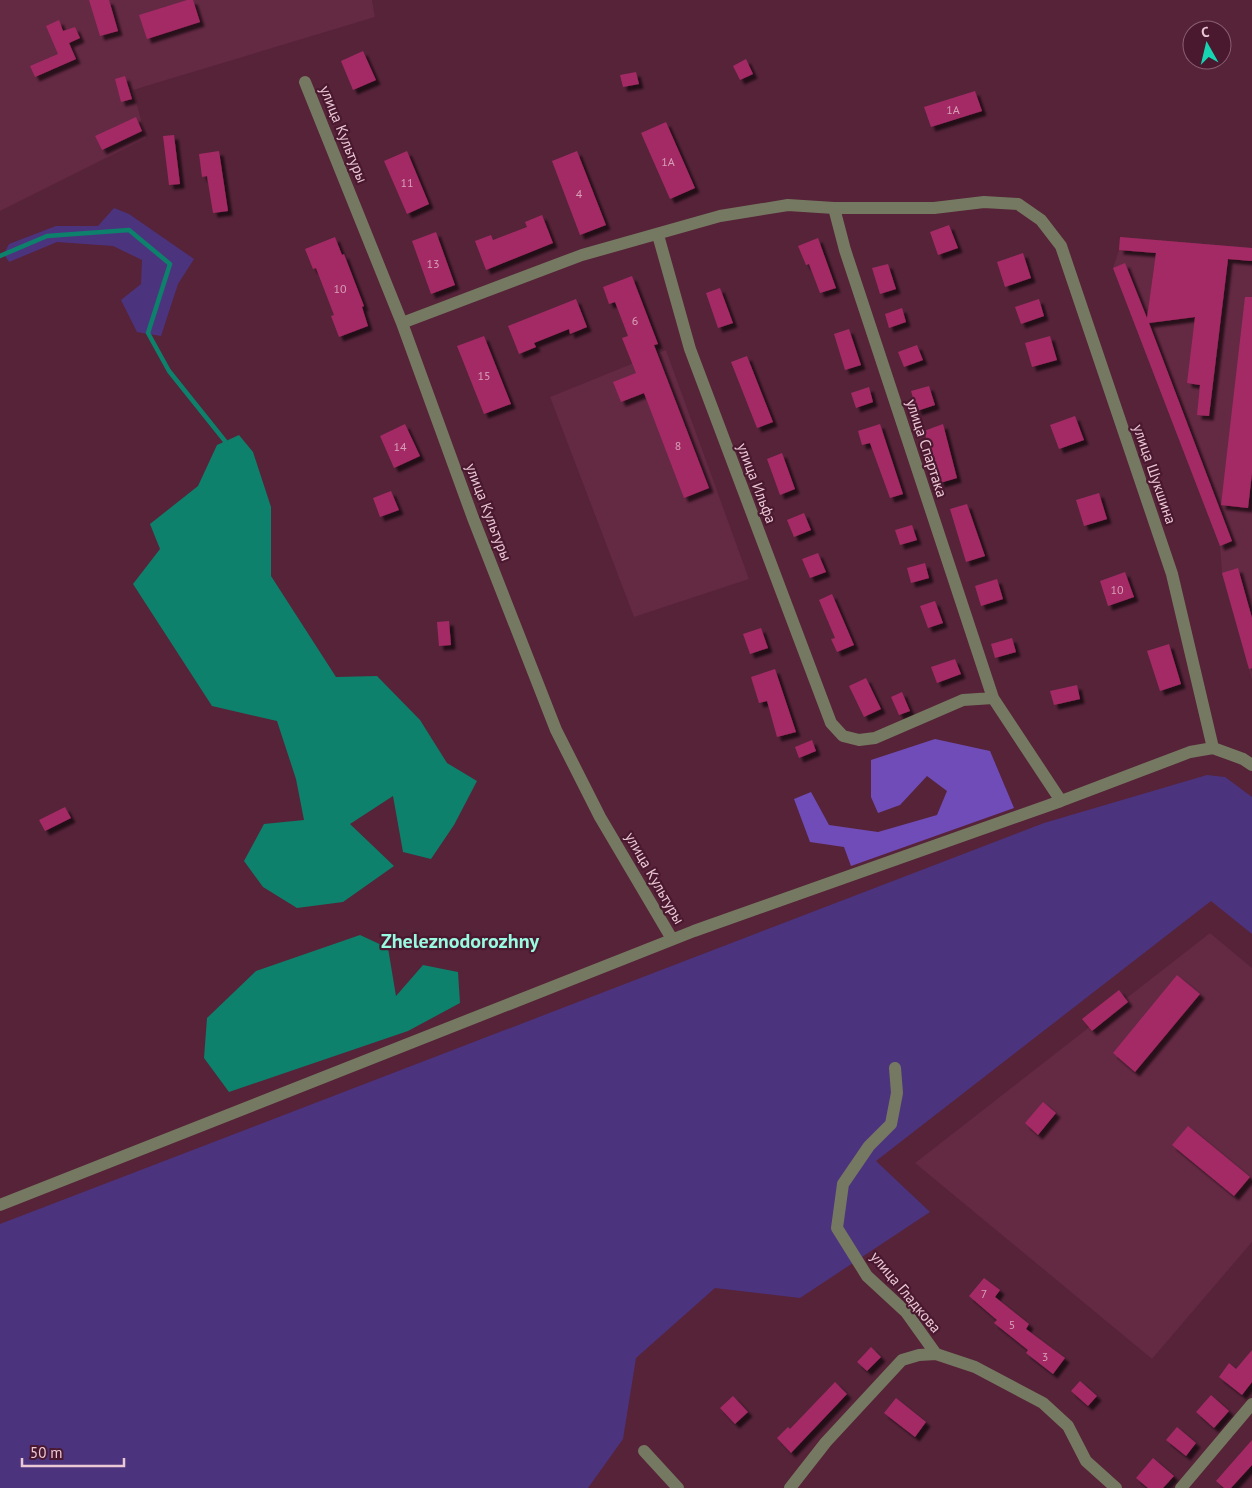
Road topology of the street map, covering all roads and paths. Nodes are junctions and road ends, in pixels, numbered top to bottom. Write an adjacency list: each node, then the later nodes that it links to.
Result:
1 (305, 82): 4 (street, улица Культуры)
2 (834, 208): 3 (street, улица Шукшина); 5 (street, улица Спартака); 6 (street, улица Шукшина)
3 (658, 235): 4 (street, улица Шукшина); 5 (street, улица Ильфа)
4 (402, 323): 9 (street, улица Культуры)
5 (993, 698): 8 (street, улица Спартака)
6 (1213, 748): 7 (street); 8 (street)
7 (1252, 765)
8 (1061, 801): 9 (street)
9 (672, 939): 11 (street)
10 (895, 1068): 12 (street, улица Гладкова)
11 (0, 1205)
12 (936, 1354): 16 (street, улица Гладкова); 17 (street)
13 (1252, 1404): 18 (street)
14 (644, 1451): 15 (street)
15 (678, 1488)
16 (790, 1488)
17 (1116, 1488)
18 (1181, 1488)

